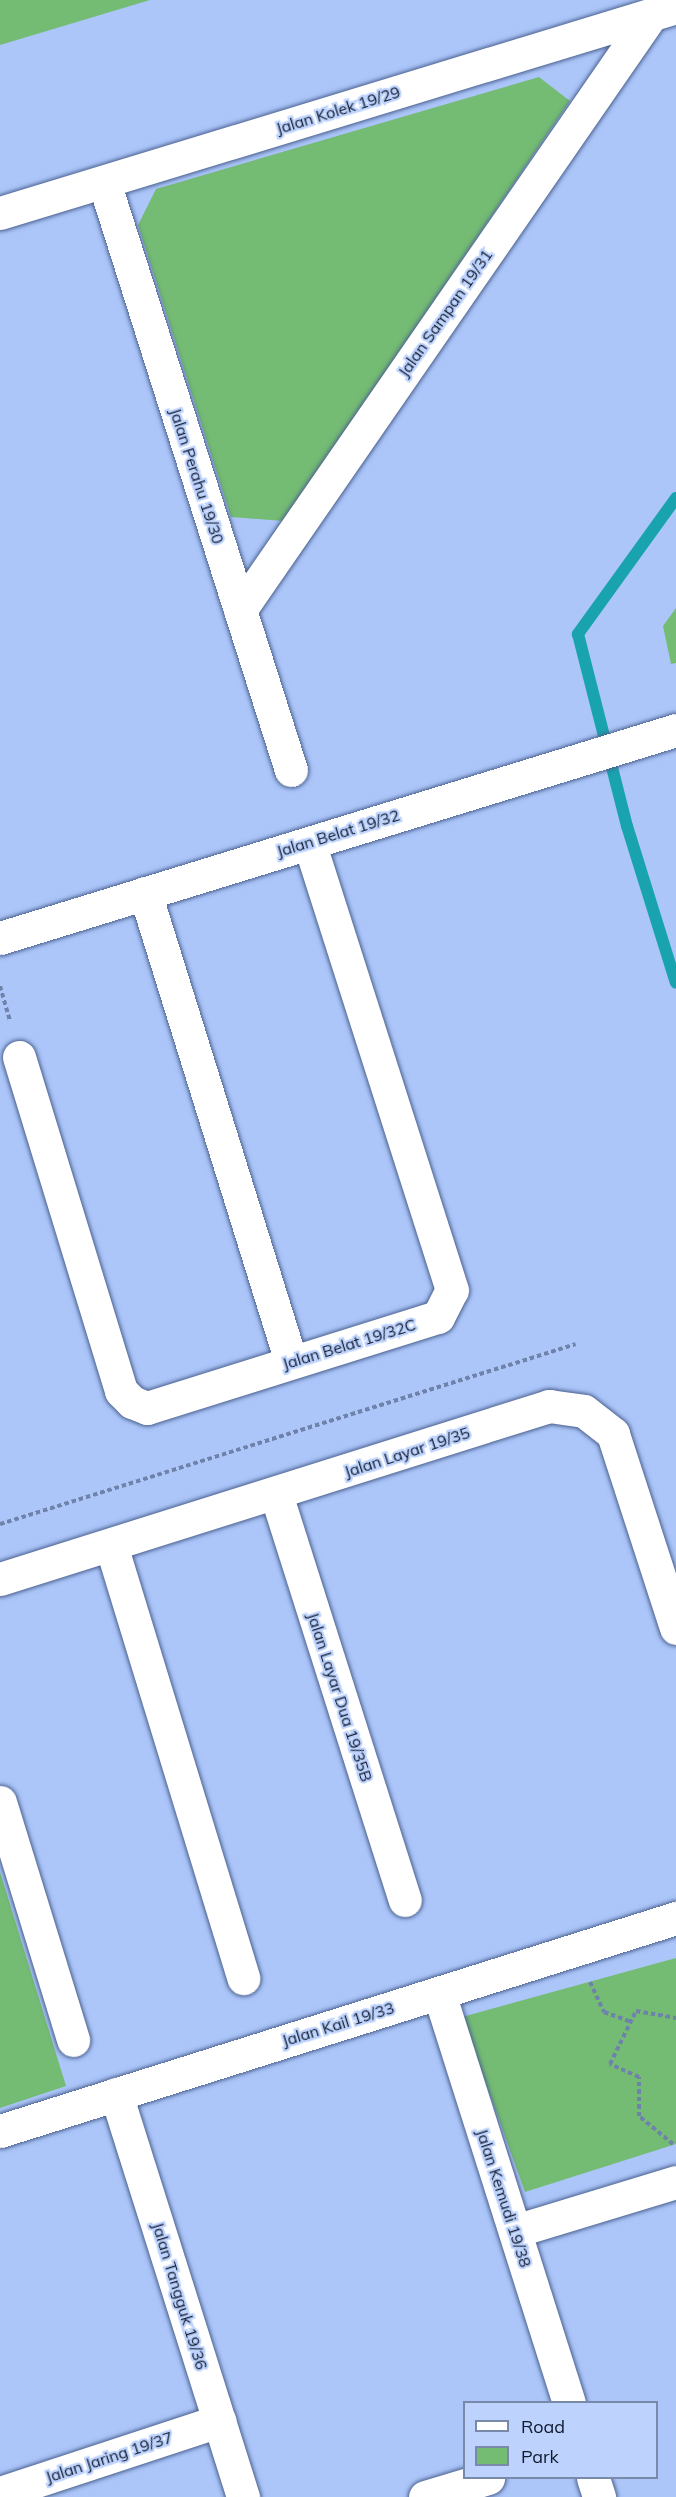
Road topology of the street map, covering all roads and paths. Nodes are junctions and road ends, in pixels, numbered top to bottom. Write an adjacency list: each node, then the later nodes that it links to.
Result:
1 (663, 11): 2 (street, Jalan Kolek 19/29); 4 (street, Jalan Sampan 19/31)
2 (104, 182): 3 (street, Jalan Kolek 19/29); 4 (street, Jalan Perahu 19/30)
3 (0, 213)
4 (240, 610): 6 (street, Jalan Perahu 19/30)
5 (676, 730): 7 (street, Jalan Belat 19/32)
6 (291, 770)
7 (309, 843): 8 (street, Jalan Belat 19/32); 12 (street, Jalan Belat 19/32C)
8 (145, 893): 9 (street, Jalan Belat 19/32); 12 (street)
9 (0, 938)
10 (19, 1057): 12 (street, Jalan Belat 19/32C)
11 (576, 1344): 14 (path)
12 (291, 1362)
13 (276, 1494): 15 (street, Jalan Layar 19/35); 17 (street, Jalan Layar 19/35); 19 (street, Jalan Layar Dua 19/35B)
14 (0, 1524)
15 (111, 1545): 16 (street, Jalan Layar 19/35); 21 (street)
16 (0, 1579)
17 (676, 1628)
18 (0, 1802): 26 (street)
19 (405, 1900)
20 (676, 1918): 23 (street, Jalan Kail 19/33)
21 (243, 1978)
22 (589, 1982): 25 (path)
23 (439, 1993): 27 (street, Jalan Kail 19/33); 31 (street, Jalan Kemudi 19/38)
24 (676, 2018): 25 (path)
25 (631, 2022): 29 (path)
26 (73, 2040)
27 (116, 2094): 28 (street, Jalan Kail 19/33); 33 (street, Jalan Tangguk 19/36)
28 (0, 2131)
29 (674, 2145)
30 (676, 2182): 31 (street)
31 (515, 2231): 32 (street, Jalan Kemudi 19/38)
32 (568, 2401)
33 (219, 2421): 36 (street, Jalan Jaring 19/37); 37 (street, Jalan Tangguk 19/36)
34 (485, 2479): 38 (street)
35 (593, 2479): 39 (street)
36 (0, 2493)
37 (243, 2497)
38 (425, 2497)
39 (599, 2497)

